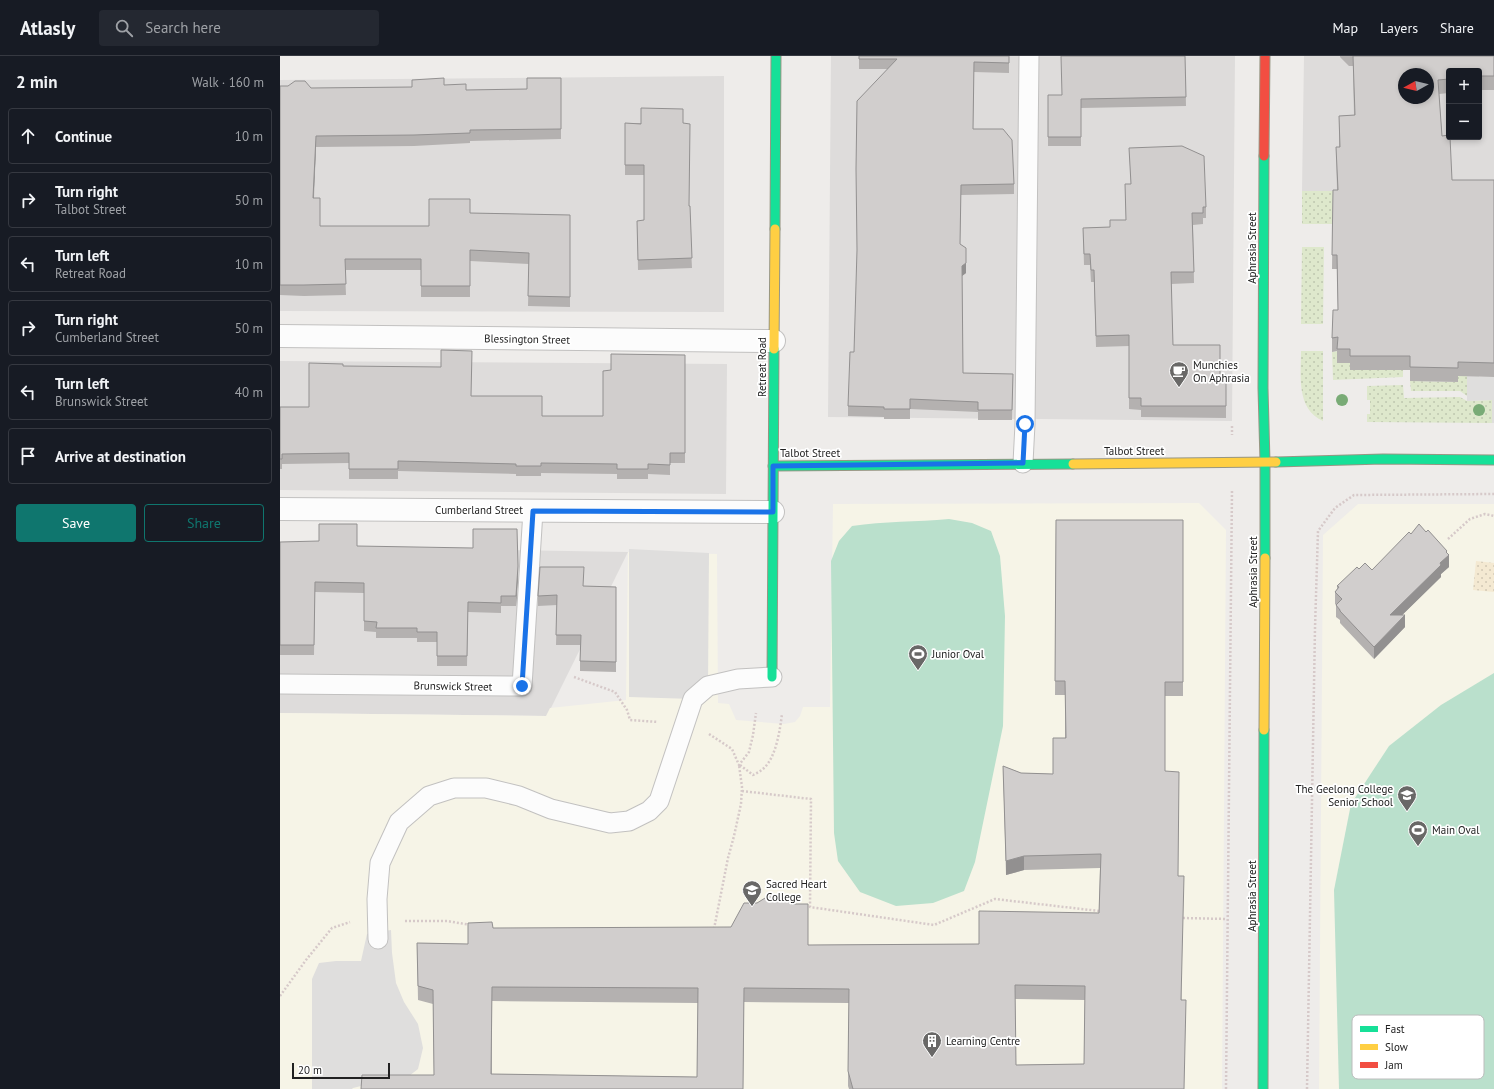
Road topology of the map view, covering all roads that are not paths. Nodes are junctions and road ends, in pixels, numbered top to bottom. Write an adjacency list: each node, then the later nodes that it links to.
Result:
1 (776, 56): 5 (street, Retreat Road)
2 (1029, 56): 8 (lane)
3 (1265, 56): 7 (street, Aphrasia Street)
4 (280, 336): 5 (street, Blessington Street)
5 (774, 341): 9 (street, Retreat Road)
6 (1494, 460): 7 (street, Talbot Street)
7 (1265, 462): 8 (street, Talbot Street); 16 (street, Aphrasia Street)
8 (1023, 463): 9 (street, Talbot Street)
9 (773, 466): 12 (street, Retreat Road)
10 (280, 509): 11 (street, Cumberland Street)
11 (533, 511): 12 (street, Cumberland Street); 14 (lane, Brunswick Street)
12 (773, 512): 13 (street, Retreat Road)
13 (772, 677): 15 (lane)
14 (280, 684)
15 (378, 939)
16 (1263, 1089)

